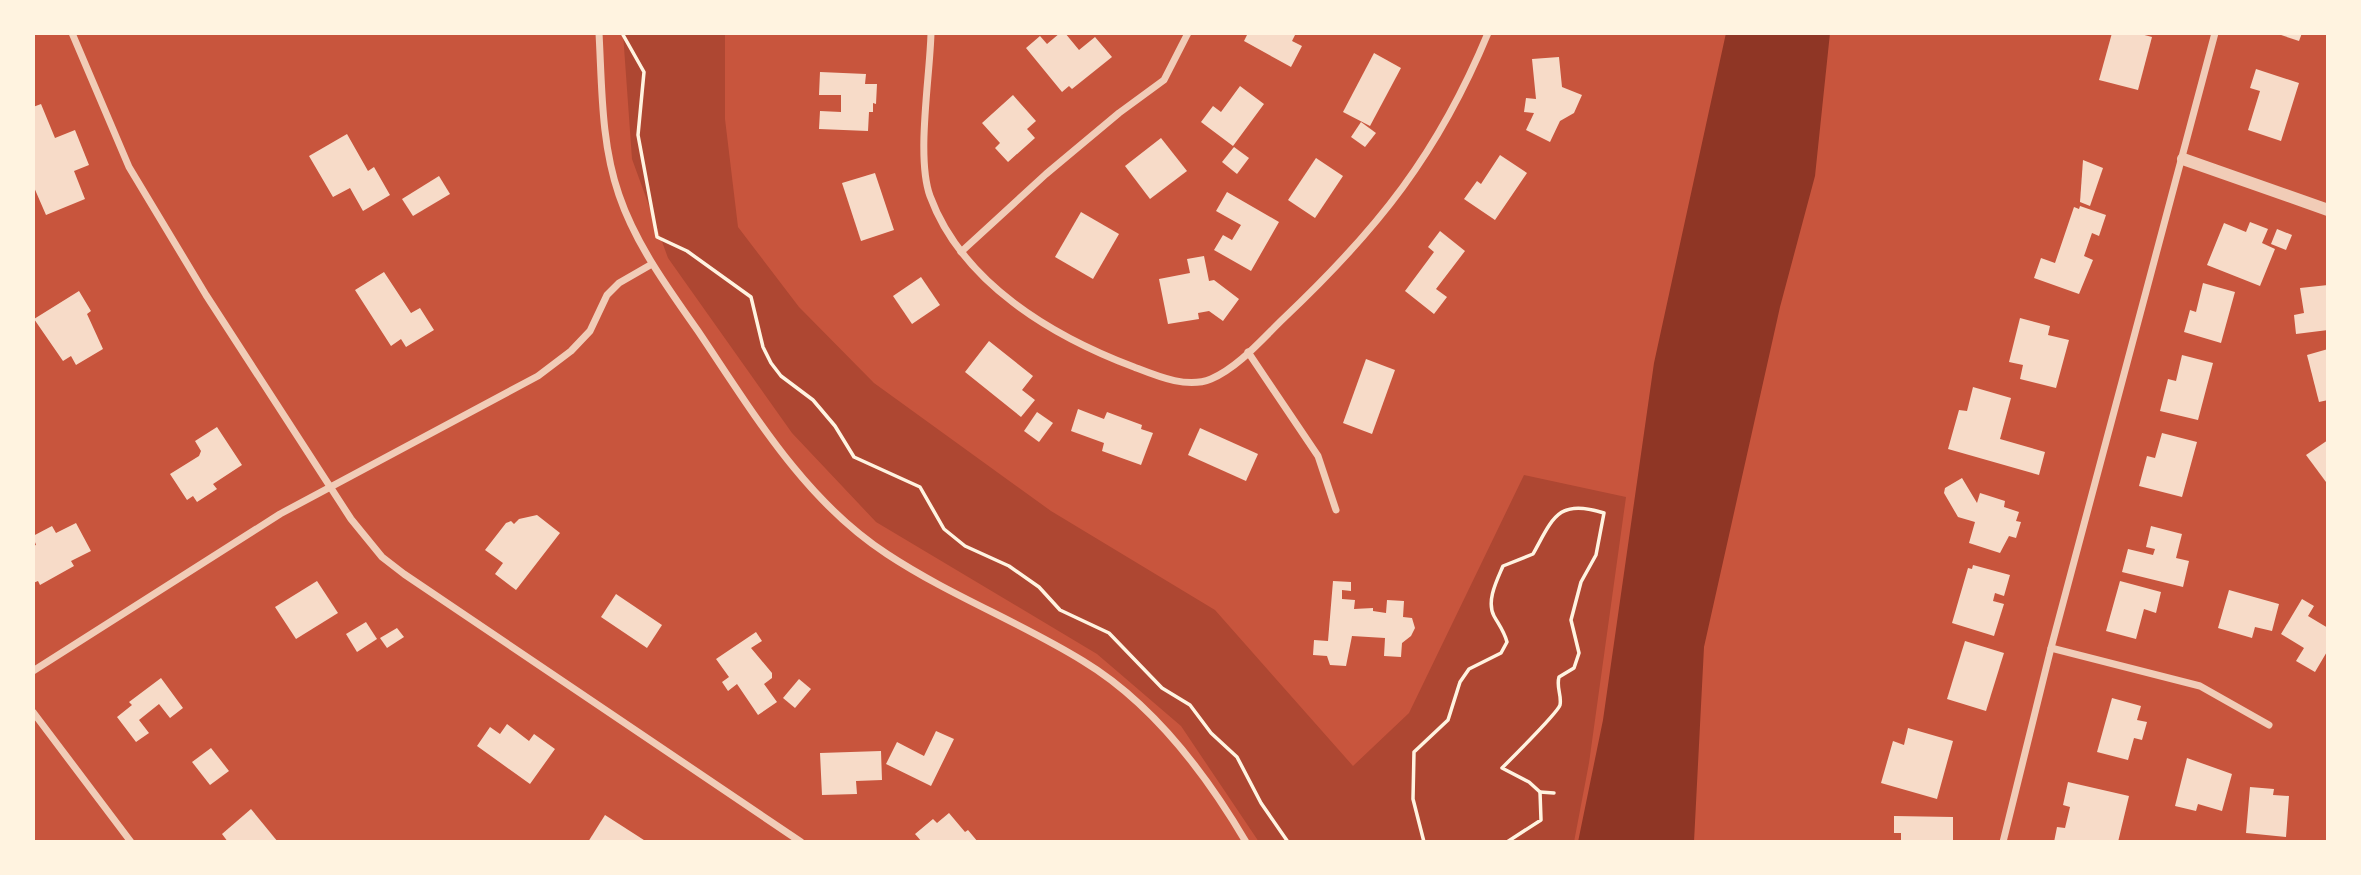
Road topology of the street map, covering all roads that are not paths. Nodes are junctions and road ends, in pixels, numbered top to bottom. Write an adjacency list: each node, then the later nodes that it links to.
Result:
1 (72, 33): 12 (street)
2 (598, 33): 10 (street)
3 (932, 33): 9 (street)
4 (1188, 33): 9 (street)
5 (1488, 33): 11 (street)
6 (2215, 33): 7 (street)
7 (2183, 159): 8 (street); 14 (street)
8 (2328, 210)
9 (961, 251): 11 (street)
10 (652, 264): 12 (street); 20 (street)
11 (1248, 352): 13 (street)
12 (331, 485): 15 (street); 19 (street)
13 (1336, 510)
14 (2051, 648): 17 (street); 21 (street)
15 (33, 671)
16 (33, 712): 18 (street)
17 (2269, 725)
18 (131, 842)
19 (801, 842)
20 (1246, 842)
21 (2003, 842)

